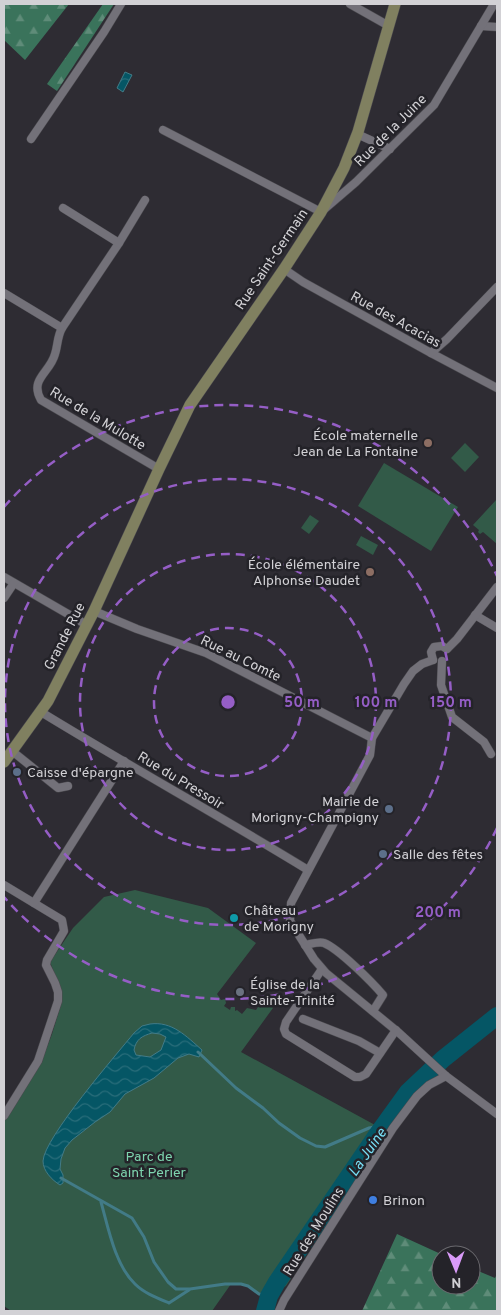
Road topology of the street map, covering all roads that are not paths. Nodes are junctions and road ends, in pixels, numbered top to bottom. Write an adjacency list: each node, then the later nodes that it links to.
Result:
1 (121, 4): 10 (street)
2 (350, 4): 5 (street)
3 (395, 4): 5 (main road, Rue Saint-Germain)
4 (494, 4): 6 (street, Rue de la Juine)
5 (389, 26): 9 (main road, Rue Saint-Germain)
6 (481, 26): 7 (street); 11 (street, Rue de la Juine)
7 (497, 27)
8 (163, 130): 14 (street)
9 (357, 134): 11 (street); 14 (main road, Rue Saint-Germain)
10 (31, 139)
11 (390, 149): 14 (street, Rue de la Juine)
12 (146, 200): 15 (street, Rue de la Mulotte)
13 (63, 208): 15 (street)
14 (321, 212): 16 (main road, Rue Saint-Germain)
15 (119, 243): 19 (street, Rue de la Mulotte)
16 (284, 269): 20 (street, Rue des Acacias); 22 (main road, Rue Saint-Germain)
17 (497, 287): 20 (street)
18 (5, 297): 19 (street)
19 (62, 328): 22 (street, Rue de la Mulotte)
20 (431, 353): 21 (street, Rue des Acacias)
21 (497, 388)
22 (159, 469): 23 (main road, Rue Saint-Germain)
23 (138, 515): 28 (main road, Grande Rue)
24 (4, 577): 25 (street)
25 (14, 583): 27 (street); 30 (street)
26 (497, 587): 29 (street)
27 (4, 598)
28 (94, 611): 30 (main road, Grande Rue); 36 (street, Rue au Comte)
29 (475, 615): 31 (street); 32 (street)
30 (87, 624): 35 (main road, Grande Rue)
31 (497, 628)
32 (447, 650): 33 (street); 34 (street)
33 (434, 660): 34 (street); 36 (street)
34 (442, 661): 38 (street)
35 (41, 712): 37 (main road, Grande Rue); 39 (street, Rue du Pressoir)
36 (372, 738): 42 (street)
37 (12, 751): 40 (main road, Grande Rue); 41 (street)
38 (491, 754)
39 (124, 760): 42 (street, Rue du Pressoir); 44 (street)
40 (4, 762)
41 (68, 786)
42 (308, 870): 45 (street)
43 (4, 885): 44 (street)
44 (34, 903): 53 (street)
45 (305, 945): 46 (street); 47 (street)
46 (322, 969): 47 (street); 50 (street)
47 (373, 1011): 49 (street)
48 (303, 1019): 50 (street)
49 (396, 1030): 50 (street); 51 (street)
50 (380, 1053)
51 (444, 1074): 52 (street); 54 (street, Rue des Moulins)
52 (497, 1114)
53 (4, 1116)
54 (279, 1311)

